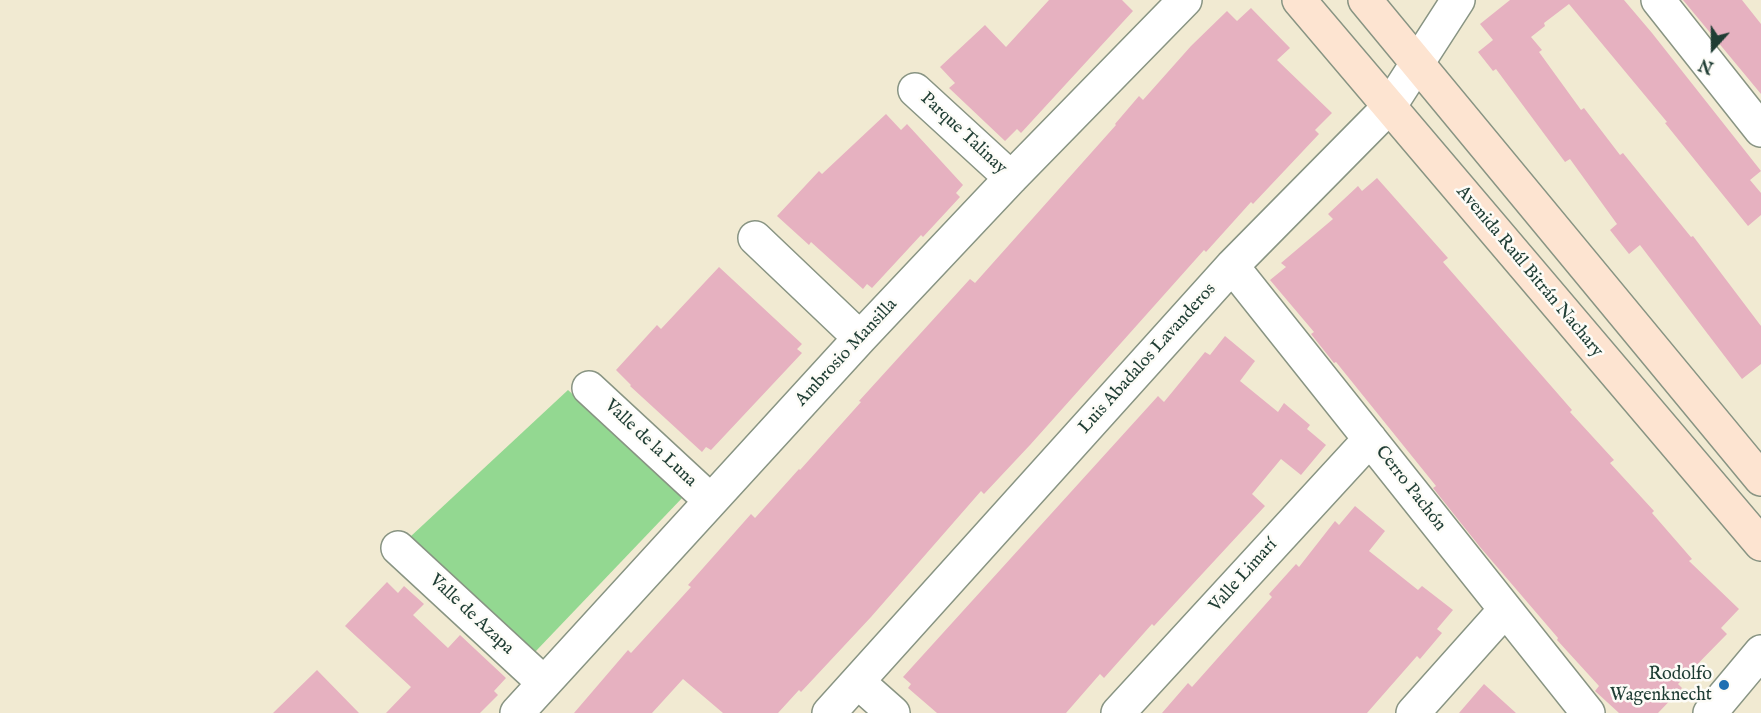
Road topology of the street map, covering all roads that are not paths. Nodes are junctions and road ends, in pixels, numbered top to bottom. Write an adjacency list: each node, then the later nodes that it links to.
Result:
1 (1185, 0): 10 (street, Ambrosio Mansilla)
2 (1299, 0): 8 (main road, Avenida Raúl Bitrán Nachary)
3 (1365, 0): 6 (main road)
4 (1458, 0): 6 (street, Luis Abadalos Lavanderos)
5 (1658, 0): 9 (street)
6 (1417, 64): 8 (street, Luis Abadalos Lavanderos); 16 (main road)
7 (915, 90): 10 (street, Parque Talinay)
8 (1389, 107): 12 (street, Luis Abadalos Lavanderos); 18 (main road, Avenida Raúl Bitrán Nachary)
9 (1761, 130)
10 (1011, 178): 13 (street, Ambrosio Mansilla)
11 (755, 238): 13 (street)
12 (1232, 266): 15 (street, Cerro Pachón); 22 (street, Luis Abadalos Lavanderos)
13 (860, 338): 17 (street, Ambrosio Mansilla)
14 (589, 388): 17 (street, Valle de la Luna)
15 (1370, 439): 20 (street, Cerro Pachón); 27 (street, Valle Limarí)
16 (1761, 479)
17 (711, 501): 23 (street, Ambrosio Mansilla)
18 (1761, 544)
19 (398, 548): 23 (street, Valle de Azapa)
20 (1505, 610): 28 (street); 29 (street, Cerro Pachón)
21 (1761, 652): 30 (street)
22 (858, 682): 25 (street, Luis Abadalos Lavanderos); 26 (street)
23 (544, 683): 24 (street, Ambrosio Mansilla)
24 (517, 713)
25 (829, 713)
26 (893, 713)
27 (1118, 713)
28 (1413, 713)
29 (1588, 713)
30 (1710, 713)

